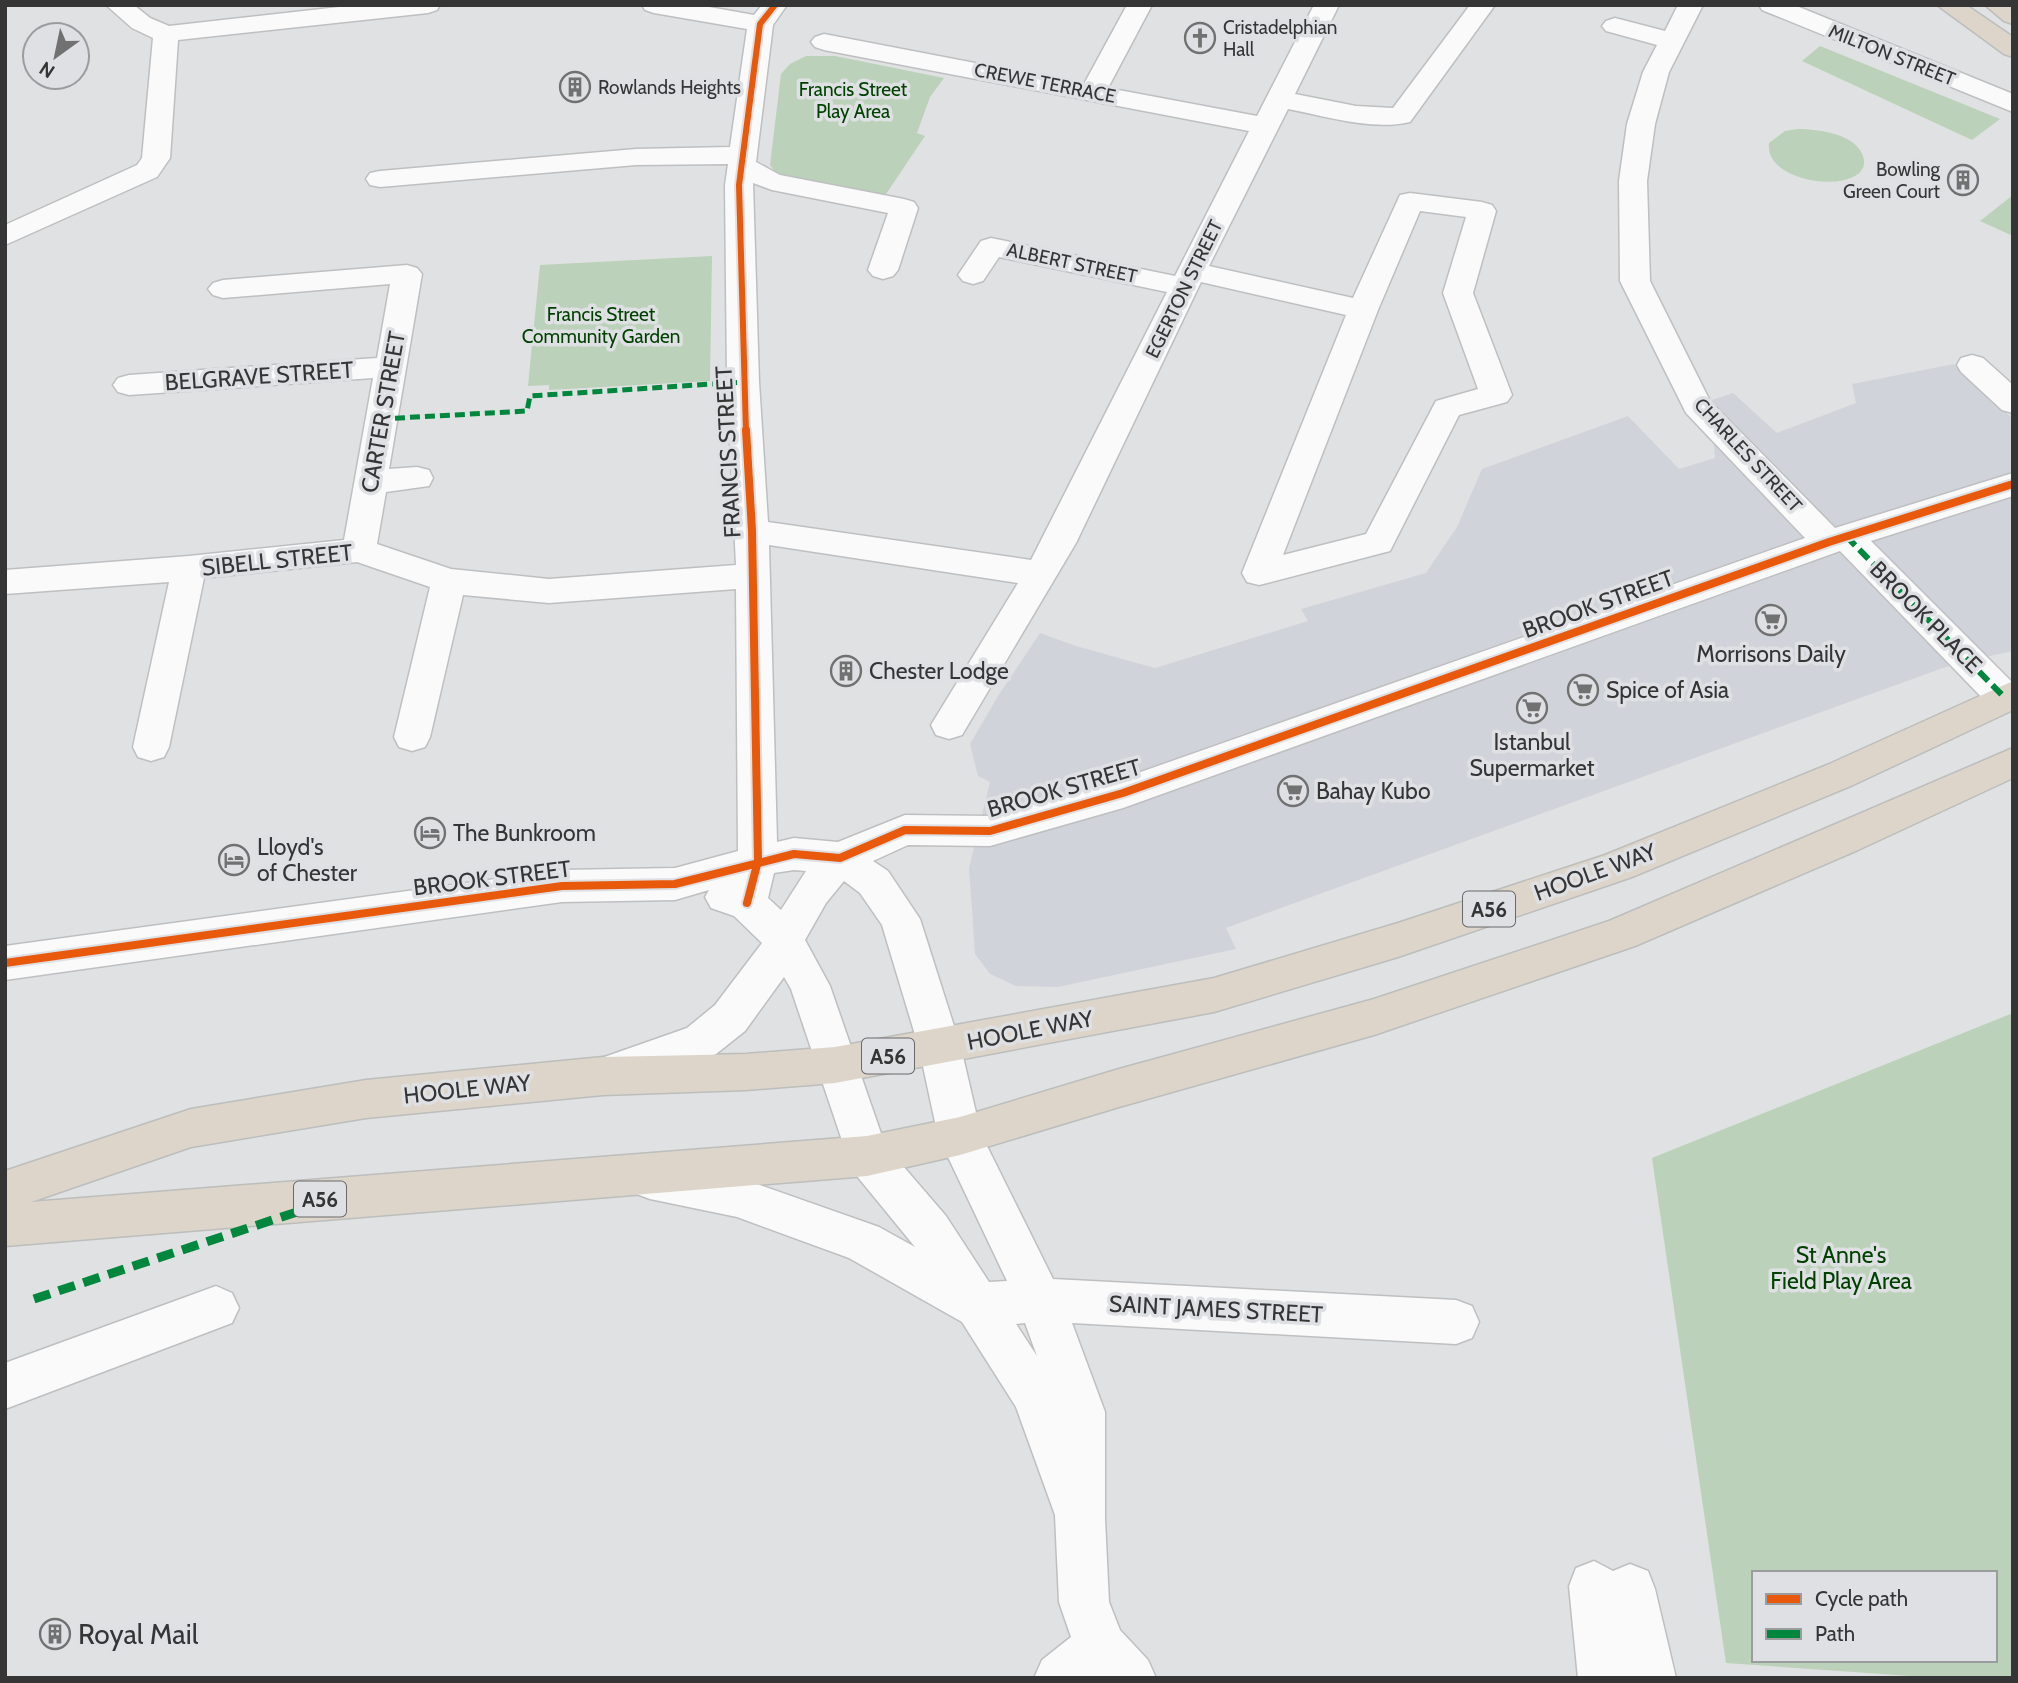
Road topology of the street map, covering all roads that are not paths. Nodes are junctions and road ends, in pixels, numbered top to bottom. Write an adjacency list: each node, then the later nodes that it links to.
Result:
1 (118, 5): 16 (street)
2 (271, 5): 15 (street)
3 (428, 5): 15 (street)
4 (654, 5): 12 (street)
5 (1140, 5): 20 (street)
6 (1327, 5): 22 (street, EGERTON STREET)
7 (1483, 5): 22 (street, CREWE TERRACE)
8 (1691, 5): 18 (street, CHARLES STREET)
9 (1771, 5): 21 (street, MILTON STREET)
10 (1949, 5): 19 (highway)
11 (1997, 5): 13 (highway)
12 (767, 15): 23 (street, FRANCIS STREET)
13 (2013, 16)
14 (1615, 26): 18 (street)
15 (217, 29): 16 (street)
16 (166, 34): 25 (street)
17 (824, 41): 20 (street, CREWE TERRACE)
18 (1672, 41): 39 (street, CHARLES STREET)
19 (2013, 50)
20 (1093, 92): 22 (street, CREWE TERRACE)
21 (2013, 104)
22 (1273, 113): 28 (street, EGERTON STREET)
23 (742, 160): 24 (street); 26 (street); 38 (street, FRANCIS STREET)
24 (380, 179)
25 (5, 236)
26 (883, 270)
27 (973, 275): 28 (street, ALBERT STREET)
28 (1189, 279): 30 (street); 42 (street, EGERTON STREET)
29 (223, 289): 32 (street, CARTER STREET)
30 (1363, 310): 30 (street)
31 (1972, 365): 34 (street)
32 (389, 367): 33 (street, BELGRAVE STREET); 36 (street, CARTER STREET)
33 (129, 385)
34 (2013, 402)
35 (417, 478): 36 (street)
36 (370, 482): 40 (street, CARTER STREET)
37 (2013, 484): 39 (street, BROOK STREET)
38 (752, 531): 42 (street); 43 (street, FRANCIS STREET)
39 (1837, 539): 46 (street, BROOK PLACE); 51 (street, BROOK STREET)
40 (359, 550): 41 (street, SIBELL STREET); 44 (street, SIBELL STREET)
41 (189, 568): 45 (street, SIBELL STREET); 49 (street)
42 (1041, 574): 47 (street, EGERTON STREET)
43 (753, 576): 44 (street, SIBELL STREET); 52 (street, FRANCIS STREET)
44 (449, 581): 48 (street)
45 (5, 582)
46 (2009, 696): 57 (highway, HOOLE WAY / A56)
47 (949, 725)
48 (412, 737)
49 (151, 747)
50 (2013, 762): 60 (highway, A56)
51 (840, 858): 52 (street, BROOK STREET); 55 (street, BROOK STREET); 57 (street)
52 (758, 861): 53 (street, BROOK STREET); 54 (street, FRANCIS STREET)
53 (675, 884): 54 (street); 56 (street, BROOK STREET)
54 (747, 903): 55 (street)
55 (784, 939): 58 (street); 59 (street, BROOK STREET)
56 (5, 962)
57 (940, 1048): 58 (highway, HOOLE WAY / A56); 60 (street)
58 (835, 1065): 59 (highway, HOOLE WAY / A56); 61 (street)
59 (603, 1076): 63 (highway, HOOLE WAY / A56)
60 (960, 1136): 61 (highway, A56); 65 (street)
61 (867, 1156): 62 (highway, A56); 66 (street)
62 (635, 1175): 64 (highway, A56); 66 (street)
63 (5, 1191)
64 (5, 1225)
65 (1040, 1300): 66 (street, SAINT JAMES STREET); 68 (street, SAINT JAMES STREET); 70 (street)
66 (975, 1304): 70 (street)
67 (216, 1308): 69 (street)
68 (1456, 1322)
69 (5, 1386)
70 (1080, 1519): 71 (street)
71 (1115, 1662): 72 (street)
72 (1060, 1678)
73 (1604, 1678): 74 (street)
74 (1650, 1678)

